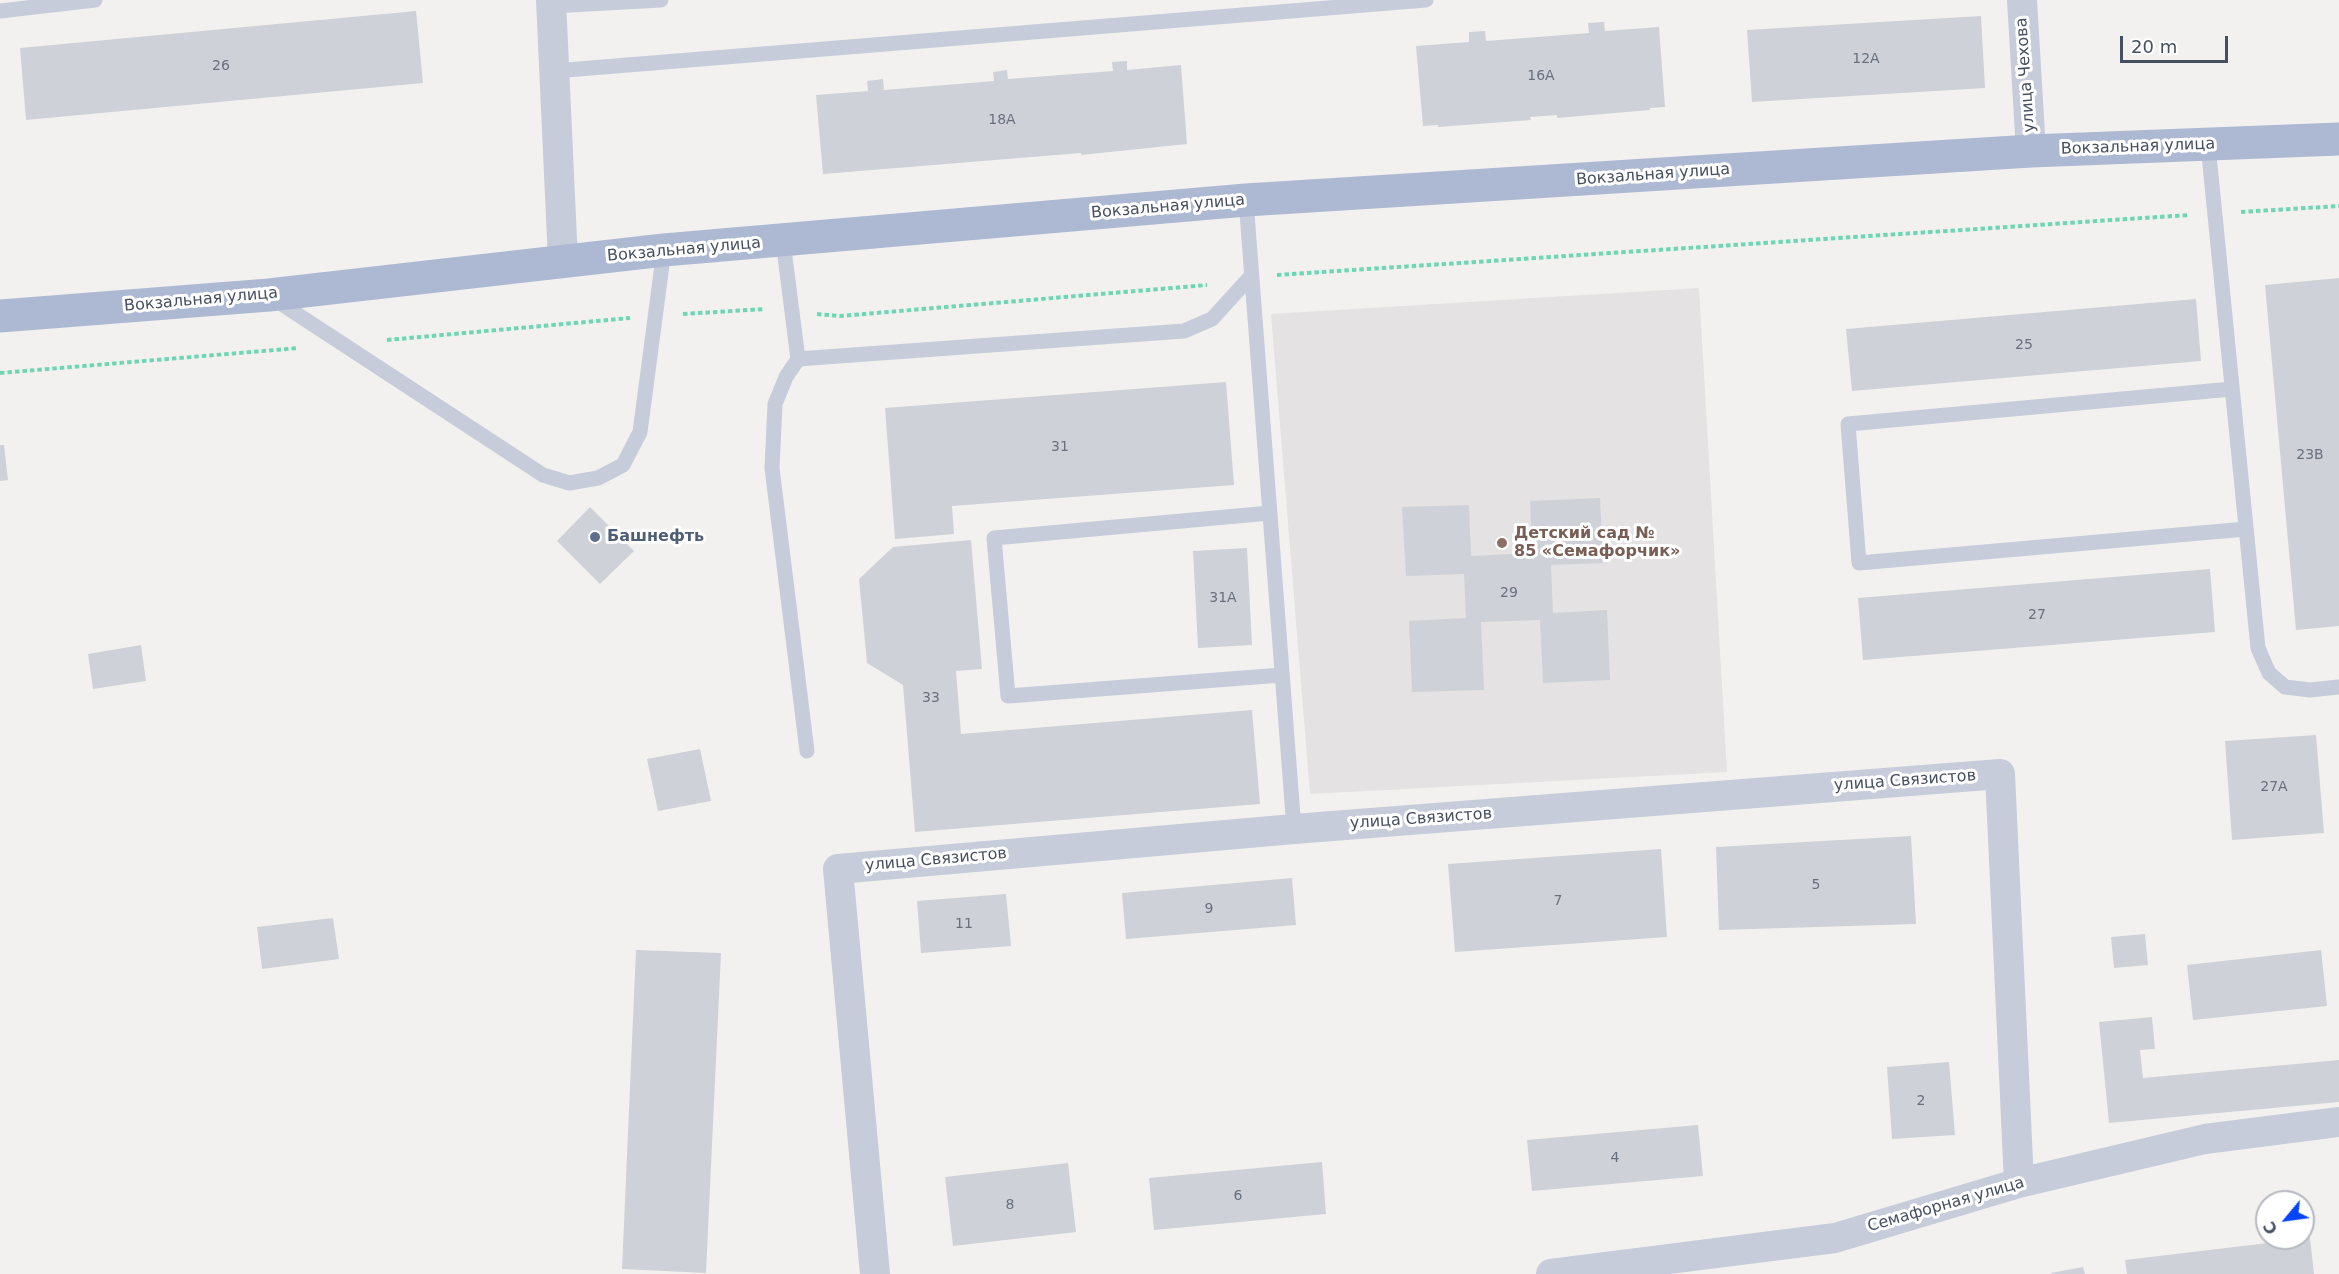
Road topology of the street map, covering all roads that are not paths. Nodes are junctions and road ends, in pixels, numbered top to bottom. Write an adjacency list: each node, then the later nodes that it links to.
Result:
1 (95, 0): 6 (lane)
2 (661, 0): 5 (lane)
3 (1426, 0): 7 (lane)
4 (2022, 0): 10 (street, улица Чехова)
5 (552, 3): 7 (street)
6 (0, 12)
7 (554, 71): 14 (street)
8 (2339, 140): 9 (main road, Вокзальная улица)
9 (2208, 145): 10 (main road, Вокзальная улица); 19 (lane)
10 (2031, 151): 11 (main road, Вокзальная улица)
11 (1246, 200): 12 (main road, Вокзальная улица); 15 (lane)
12 (783, 241): 13 (main road, Вокзальная улица); 18 (lane)
13 (664, 250): 14 (main road, Вокзальная улица); 16 (lane)
14 (563, 261): 16 (main road, Вокзальная улица)
15 (1251, 276): 18 (lane); 20 (lane)
16 (269, 295): 17 (main road, Вокзальная улица)
17 (0, 316)
18 (798, 359): 24 (lane)
19 (2232, 389): 21 (lane); 21 (lane)
20 (1270, 513): 22 (lane); 22 (lane)
21 (2246, 529): 23 (lane)
22 (1282, 675): 25 (lane)
23 (2339, 687)
24 (807, 751)
25 (1294, 829): 27 (street, улица Связистов); 28 (street, улица Связистов)
26 (2339, 1122): 27 (street, Семафорная улица)
27 (2019, 1183): 29 (street, Семафорная улица)
28 (875, 1274)
29 (1551, 1274)

